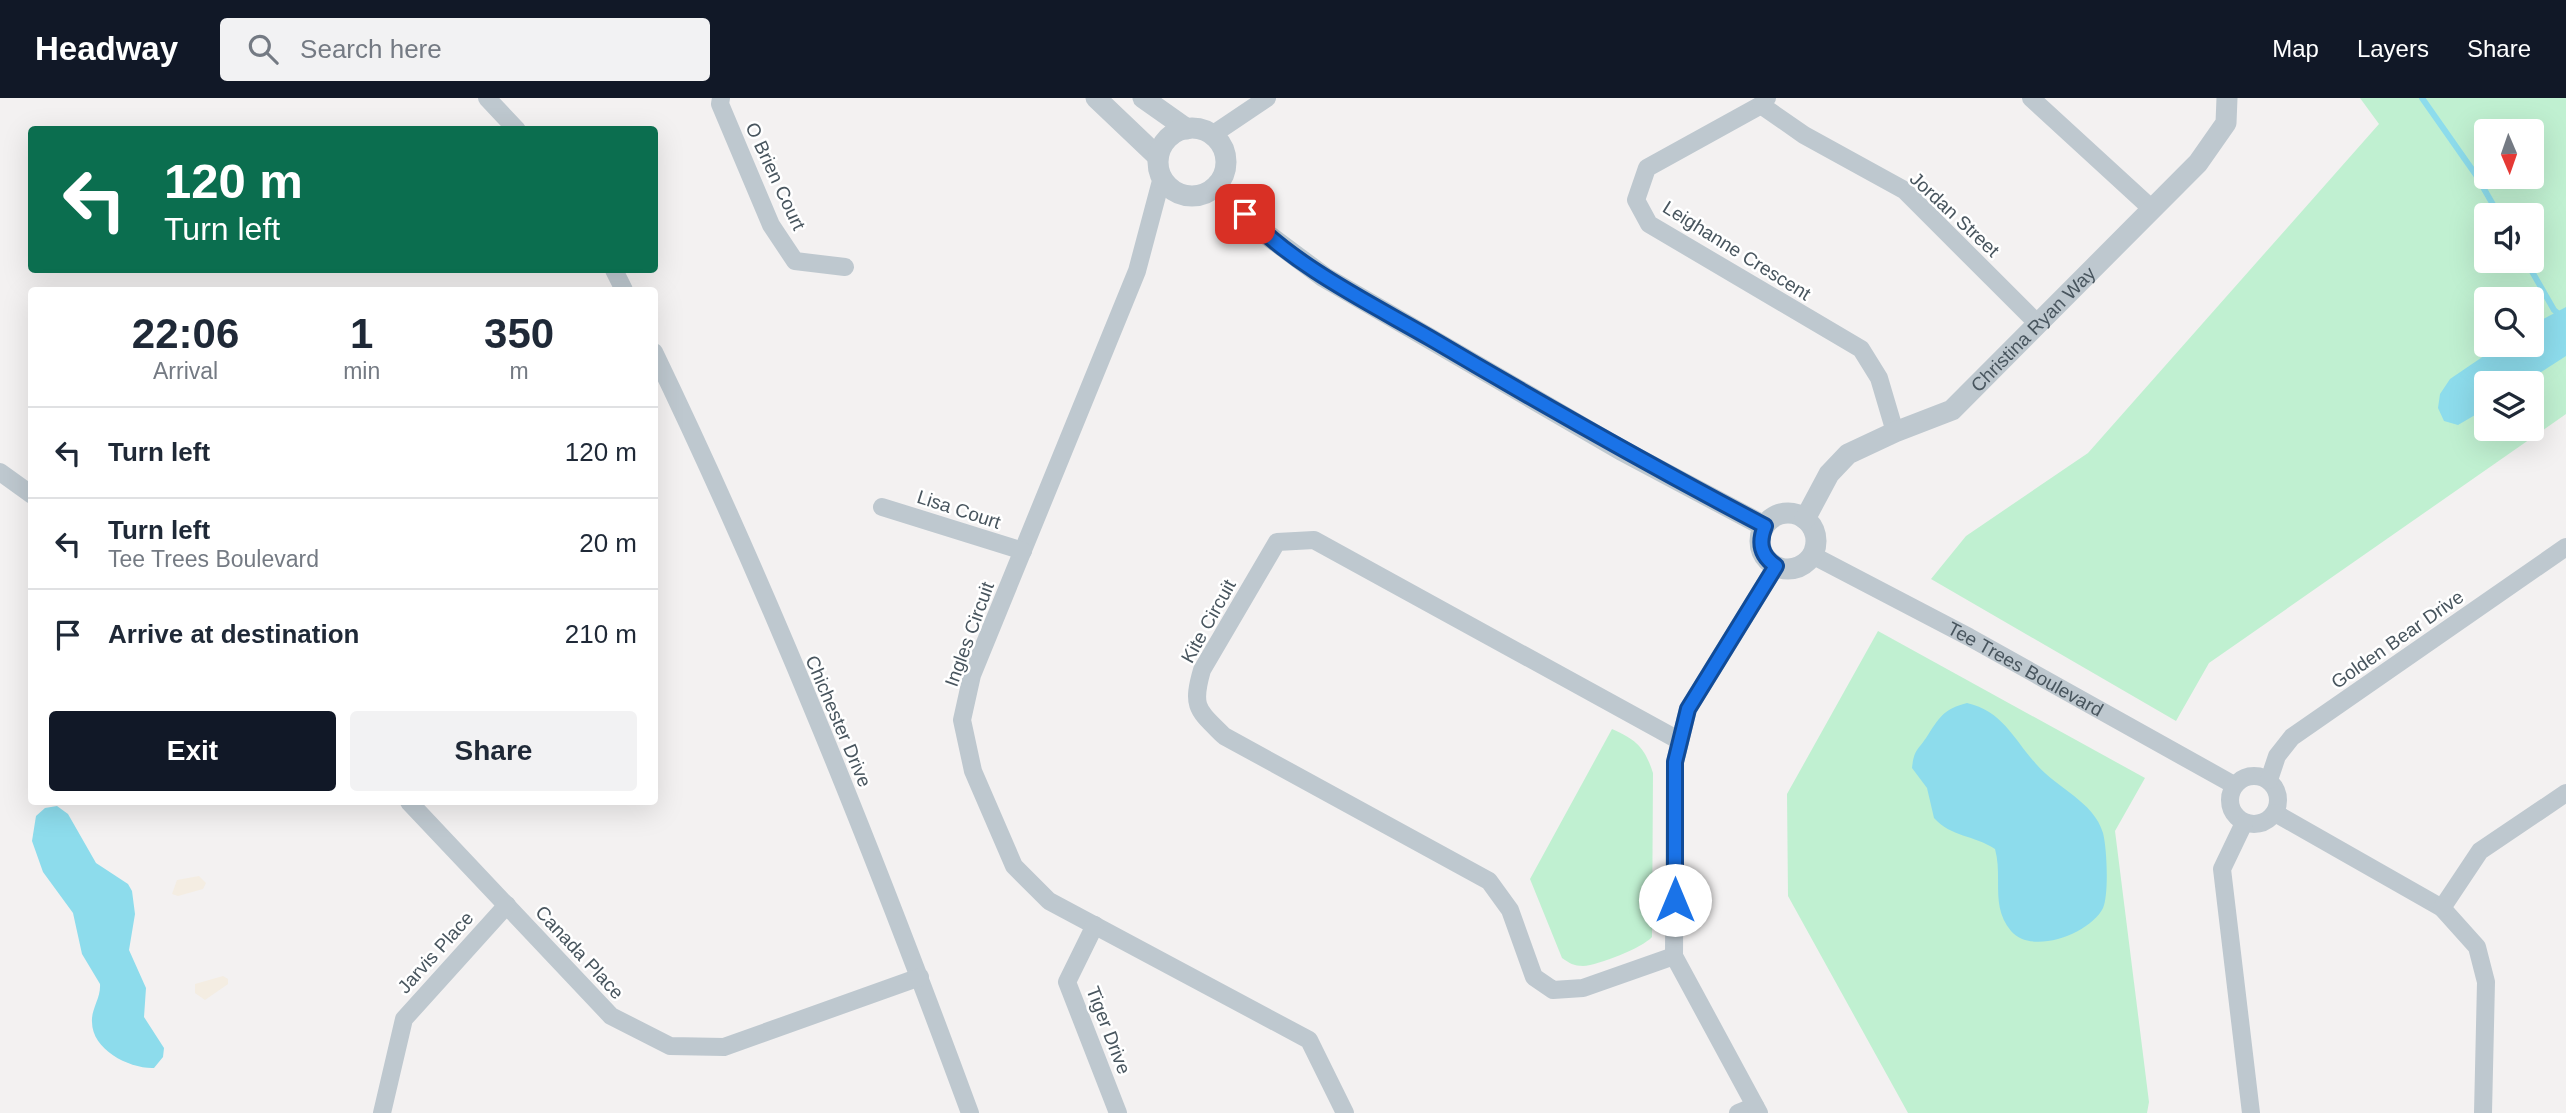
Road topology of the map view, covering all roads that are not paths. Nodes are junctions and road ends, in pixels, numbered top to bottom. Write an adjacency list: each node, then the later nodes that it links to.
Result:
1 (486, 98): 9 (street)
2 (721, 98): 15 (street, O Brien Court)
3 (1096, 98): 12 (street)
4 (1143, 98): 10 (street)
5 (1268, 98): 11 (street)
6 (2031, 98): 14 (street)
7 (2227, 98): 14 (street, Christina Ryan Way)
8 (1764, 101): 16 (street, Jordan Street); 18 (street, Leighanne Crescent)
9 (513, 126)
10 (1186, 129): 11 (street); 12 (street)
11 (1212, 135): 13 (street)
12 (1159, 166): 13 (street); 25 (street, Ingles Circuit)
13 (1217, 185): 23 (street)
14 (2152, 209): 16 (street, Christina Ryan Way)
15 (845, 267)
16 (2038, 324): 18 (street, Christina Ryan Way)
17 (658, 360): 39 (street, Chichester Drive)
18 (1895, 432): 22 (street, Christina Ryan Way)
19 (0, 472): 20 (street)
20 (28, 492)
21 (883, 507): 25 (street, Lisa Court)
22 (1805, 519): 23 (street); 26 (street)
23 (1765, 526): 27 (street)
24 (2566, 547): 29 (street, Golden Bear Drive)
25 (1023, 551): 37 (street, Ingles Circuit)
26 (1812, 555): 27 (street); 30 (street, Tee Trees Boulevard)
27 (1776, 566): 28 (street)
28 (1680, 741): 38 (street); 38 (street, Kite Circuit)
29 (2269, 780): 30 (street); 33 (street)
30 (2234, 785): 34 (street)
31 (2566, 793): 36 (street)
32 (412, 805): 35 (street, Canada Place)
33 (2275, 813): 34 (street); 36 (street)
34 (2244, 823): 46 (street)
35 (507, 905): 39 (street, Canada Place); 41 (street, Jarvis Place)
36 (2442, 908): 47 (street)
37 (1095, 926): 43 (street, Tiger Drive); 44 (street, Ingles Circuit)
38 (1674, 956): 40 (street)
39 (920, 977): 42 (street, Chichester Drive)
40 (1757, 1110): 45 (street)
41 (382, 1113)
42 (970, 1113)
43 (1118, 1113)
44 (1345, 1113)
45 (1738, 1113)
46 (2251, 1113)
47 (2483, 1113)

